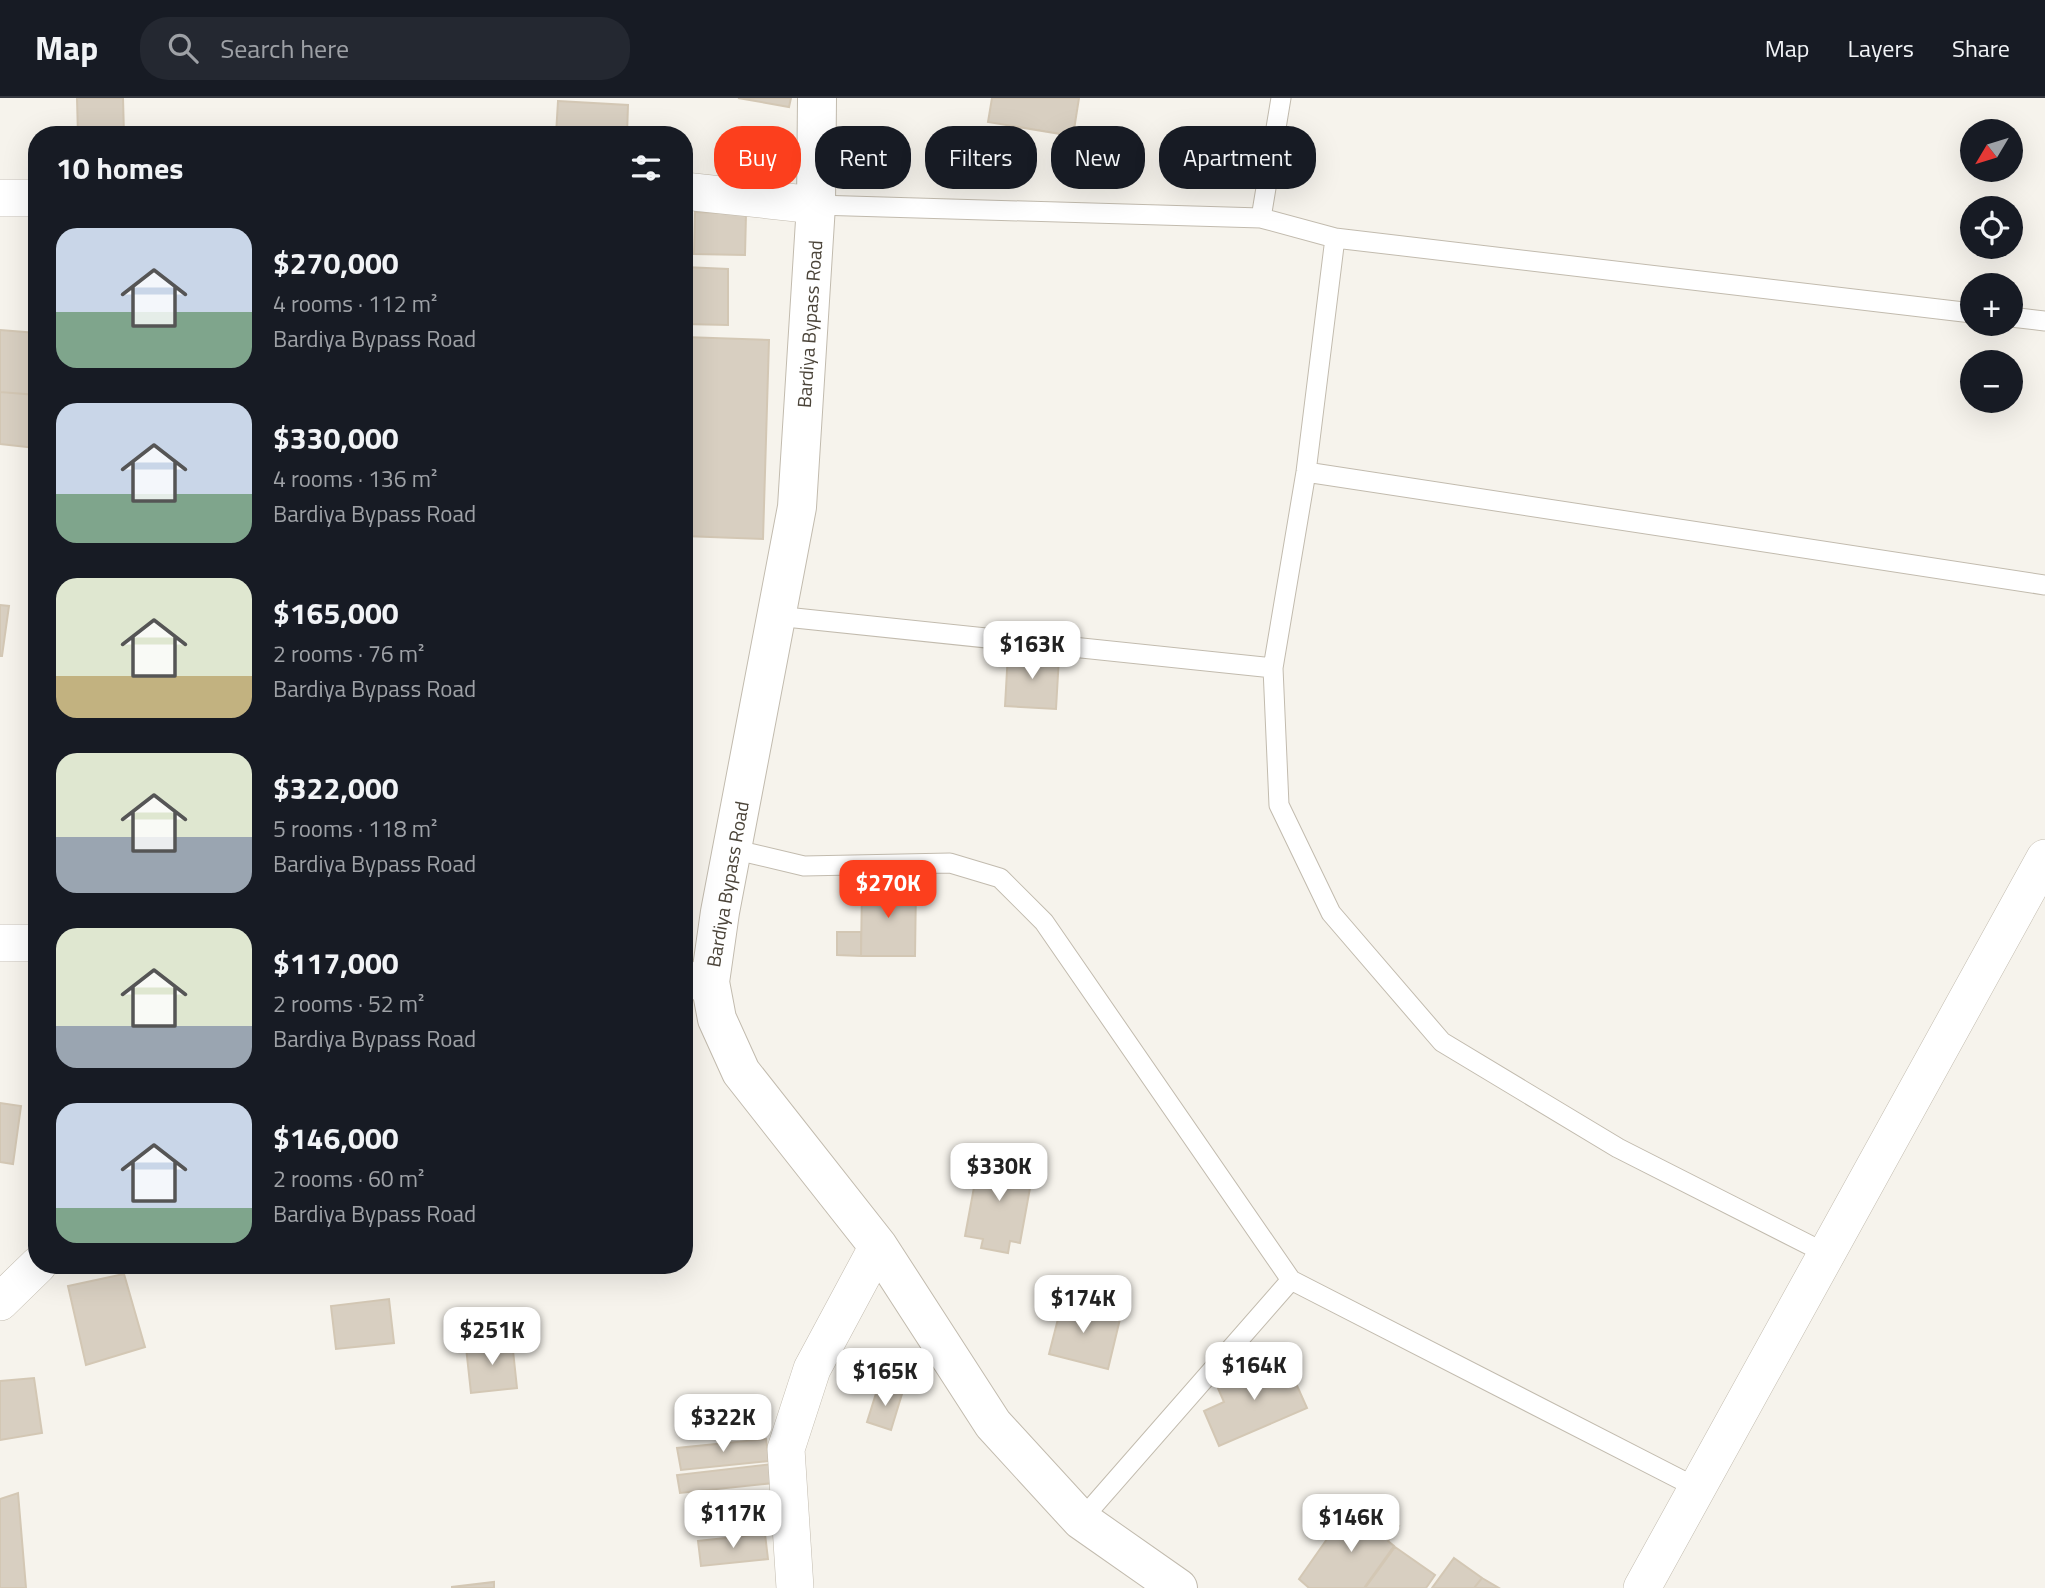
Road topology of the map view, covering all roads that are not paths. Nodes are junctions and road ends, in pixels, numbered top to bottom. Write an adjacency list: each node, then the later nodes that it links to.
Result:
1 (817, 98): 6 (street, Bardiya Bypass Road)
2 (1281, 98): 7 (lane)
3 (693, 192): 6 (street)
4 (0, 198): 5 (street)
5 (28, 198)
6 (817, 205): 7 (lane); 14 (street, Bardiya Bypass Road)
7 (1261, 218): 8 (lane)
8 (1335, 239): 9 (lane); 12 (lane)
9 (1960, 312)
10 (2023, 318): 11 (lane)
11 (2045, 321)
12 (1306, 472): 13 (lane); 15 (lane)
13 (2045, 585)
14 (776, 616): 15 (lane); 16 (street, Bardiya Bypass Road)
15 (1273, 668): 22 (lane)
16 (732, 849): 20 (street, Bardiya Bypass Road); 24 (lane)
17 (2045, 858): 22 (street)
18 (0, 943): 19 (street)
19 (28, 943)
20 (697, 981): 21 (street, Bardiya Bypass Road)
21 (878, 1246): 27 (street, Bardiya Bypass Road); 28 (street)
22 (1827, 1254): 26 (street)
23 (29, 1274): 25 (street)
24 (1291, 1280): 26 (lane); 27 (lane)
25 (0, 1302)
26 (1697, 1488): 30 (street)
27 (1081, 1520): 29 (street, Bardiya Bypass Road)
28 (795, 1588)
29 (1178, 1588)
30 (1642, 1588)

